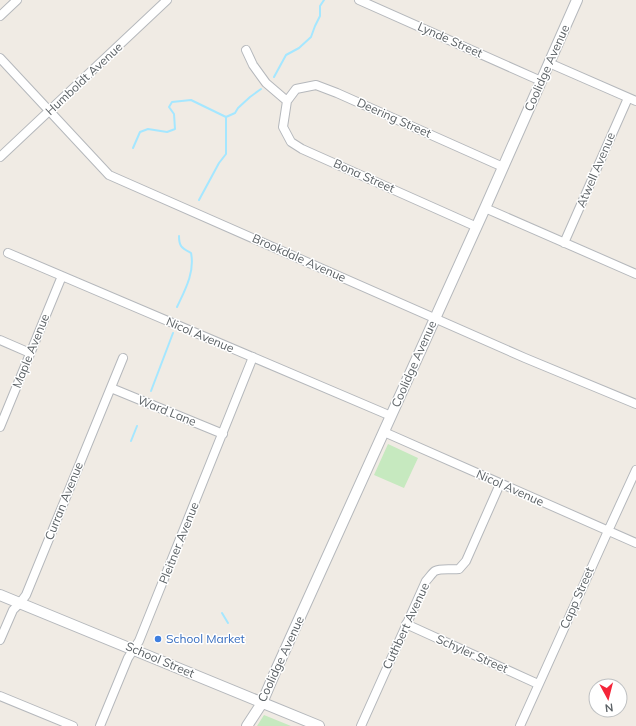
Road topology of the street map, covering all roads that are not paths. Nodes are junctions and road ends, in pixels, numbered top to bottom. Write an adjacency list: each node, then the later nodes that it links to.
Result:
1 (16, 0): 5 (street)
2 (167, 0): 13 (street, Humboldt Avenue)
3 (359, 0): 9 (street, Lynde Street)
4 (577, 0): 8 (street, Coolidge Avenue)
5 (0, 16)
6 (246, 50): 11 (street)
7 (0, 58): 13 (street, Brookdale Avenue)
8 (550, 63): 9 (street, Coolidge Avenue); 10 (street)
9 (541, 81): 15 (street, Coolidge Avenue)
10 (628, 98): 12 (street); 18 (street, Atwell Avenue)
11 (287, 101): 15 (street, Deering Street); 17 (street, Bona Street)
12 (636, 101)
13 (50, 111): 14 (street, Humboldt Avenue); 22 (street, Brookdale Avenue)
14 (0, 157)
15 (503, 167): 16 (street, Coolidge Avenue)
16 (485, 208): 17 (street, Coolidge Avenue); 18 (street)
17 (477, 227): 22 (street, Coolidge Avenue)
18 (564, 243): 20 (street)
19 (8, 253): 21 (street, Nicol Avenue)
20 (636, 274)
21 (62, 276): 24 (street, Maple Avenue); 25 (street, Nicol Avenue)
22 (435, 318): 28 (street, Brookdale Avenue); 29 (street, Coolidge Avenue)
23 (0, 340): 24 (street)
24 (30, 353): 30 (street, Maple Avenue)
25 (253, 357): 29 (street, Nicol Avenue); 32 (street, Pleitner Avenue)
26 (123, 358): 27 (street, Curran Avenue)
27 (111, 388): 32 (street, Ward Lane); 38 (street, Curran Avenue)
28 (636, 404)
29 (391, 416): 31 (street, Coolidge Avenue)
30 (0, 427)
31 (384, 432): 34 (street, Nicol Avenue); 44 (street, Coolidge Avenue)
32 (223, 434): 41 (street, Pleitner Avenue)
33 (636, 470): 35 (street, Capp Street)
34 (500, 484): 35 (street, Nicol Avenue); 39 (street, Cuthbert Avenue)
35 (608, 531): 36 (street, Nicol Avenue); 42 (street, Capp Street)
36 (636, 543)
37 (0, 595): 38 (street, School Street)
38 (20, 603): 40 (street, Curran Avenue); 41 (street, School Street)
39 (406, 624): 42 (street, Schyler Street); 49 (street, Cuthbert Avenue)
40 (0, 640)
41 (134, 649): 44 (street, School Street); 46 (street, Pleitner Avenue)
42 (538, 684): 50 (street, Capp Street)
43 (0, 696): 45 (street)
44 (262, 702): 47 (street, Coolidge Avenue); 48 (street, School Street)
45 (73, 726)
46 (100, 726)
47 (247, 726)
48 (319, 726)
49 (361, 726)
50 (520, 726)

